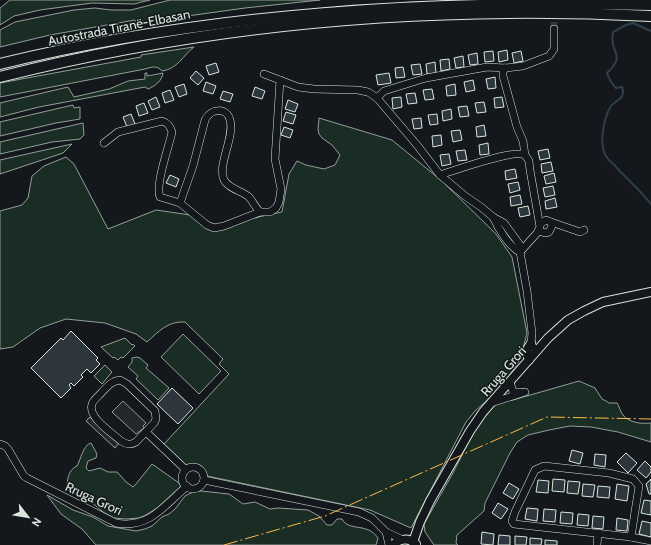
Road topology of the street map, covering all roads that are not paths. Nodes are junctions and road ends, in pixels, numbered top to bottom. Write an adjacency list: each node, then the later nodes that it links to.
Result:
1 (651, 5): 4 (highway, Autostrada Tiranë-Elbasan)
2 (651, 16): 7 (highway, Autostrada Tiranë-Elbasan)
3 (554, 29): 5 (street)
4 (0, 64)
5 (505, 68): 9 (street); 11 (street)
6 (264, 74): 8 (street)
7 (0, 77)
8 (280, 80): 9 (street); 14 (street)
9 (377, 98): 12 (street)
10 (104, 143): 13 (street)
11 (525, 154): 12 (street); 15 (street)
12 (440, 175): 17 (street)
13 (180, 203): 14 (street); 14 (street)
14 (260, 212)
15 (539, 228): 16 (street); 17 (street)
16 (584, 230)
17 (520, 252): 19 (street)
18 (651, 292): 20 (main road, Rruga Grori)
19 (532, 339): 20 (street); 21 (main road)
20 (540, 347): 21 (main road, Rruga Grori)
21 (529, 360): 22 (main road, Rruga Grori)
22 (510, 382): 23 (street); 24 (main road, Rruga Grori)
23 (514, 392): 24 (street); 25 (street)
24 (500, 394): 25 (main road, Rruga Grori)
25 (491, 404): 34 (main road, Rruga Grori)
26 (146, 432): 26 (street); 28 (street)
27 (0, 444): 30 (street, Rruga Grori)
28 (186, 470): 29 (street); 30 (street)
29 (204, 480): 30 (street); 31 (street)
30 (186, 486)
31 (386, 532): 34 (street); 36 (street)
32 (598, 533): 33 (street); 33 (street); 38 (street)
33 (631, 537): 35 (street)
34 (409, 541): 37 (main road)
35 (651, 541)
36 (389, 545)
37 (393, 545)
38 (597, 545)

